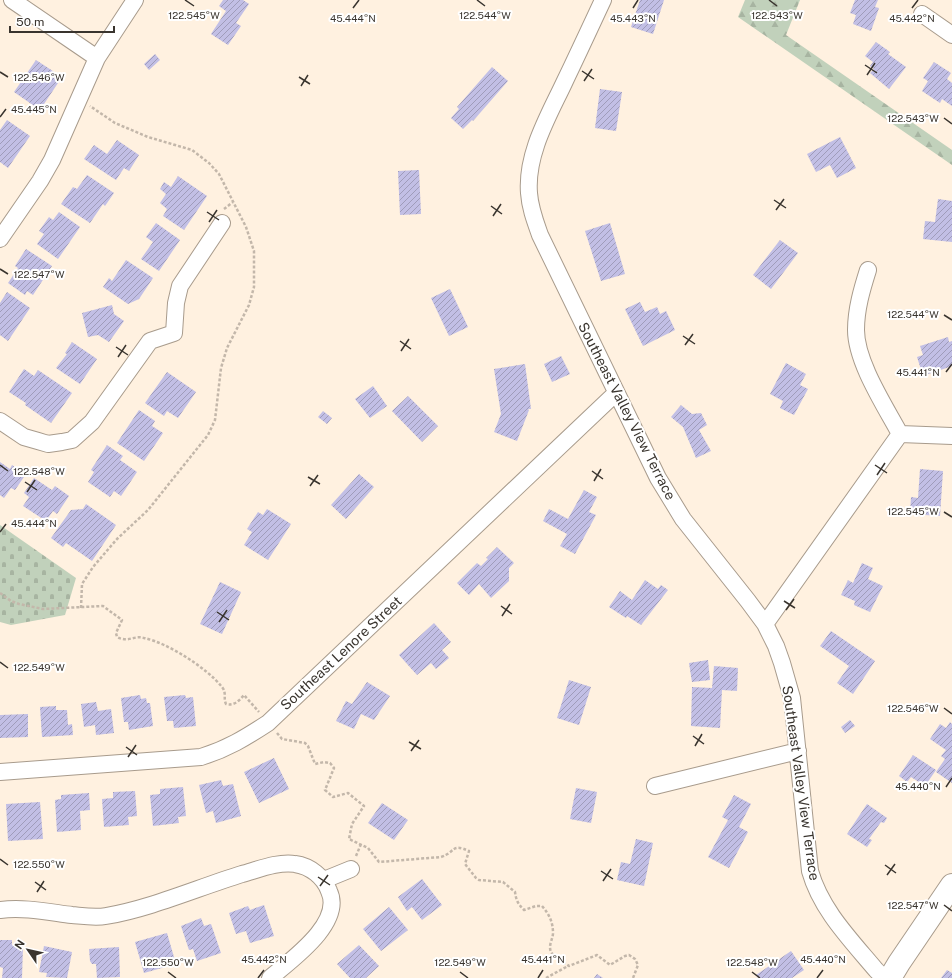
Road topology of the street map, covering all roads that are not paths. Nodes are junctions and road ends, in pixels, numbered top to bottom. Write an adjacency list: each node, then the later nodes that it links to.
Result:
1 (12, 0): 6 (street)
2 (135, 0): 6 (street)
3 (603, 0): 10 (street, Southeast Valley View Terrace)
4 (922, 14): 5 (street)
5 (952, 35)
6 (97, 58): 8 (street)
7 (222, 223): 11 (street)
8 (0, 239)
9 (868, 270): 12 (street)
10 (616, 393): 14 (street, Southeast Valley View Terrace); 16 (street, Southeast Lenore Street)
11 (0, 421)
12 (900, 434): 13 (street); 14 (street)
13 (952, 436)
14 (764, 624): 15 (street, Southeast Valley View Terrace)
15 (798, 751): 17 (street); 23 (street, Southeast Valley View Terrace)
16 (0, 772)
17 (655, 786)
18 (351, 869): 19 (street)
19 (324, 880): 21 (street); 22 (street)
20 (952, 885): 24 (street)
21 (0, 910)
22 (270, 978)
23 (884, 978)
24 (890, 978)

